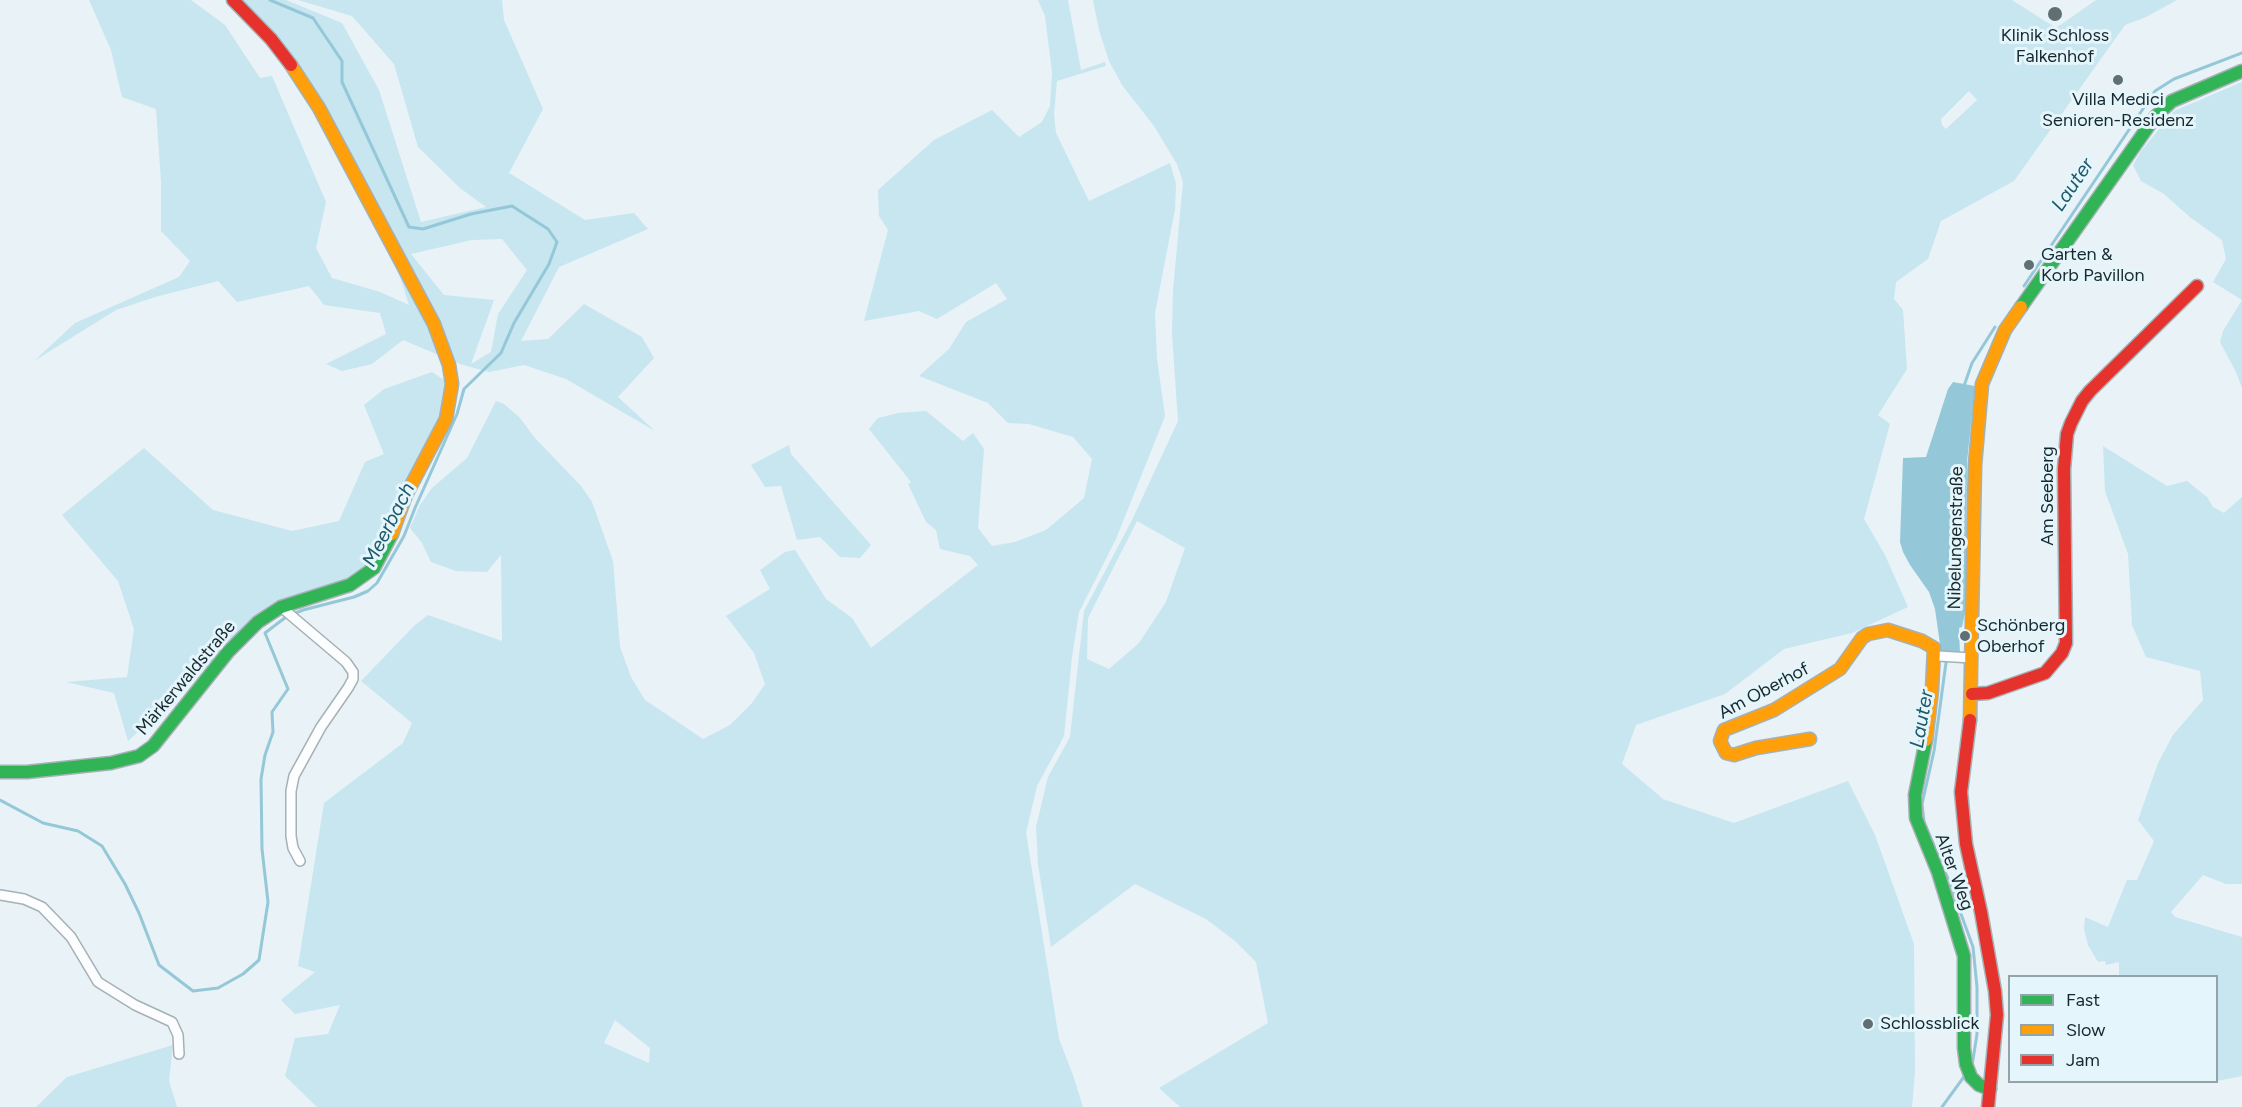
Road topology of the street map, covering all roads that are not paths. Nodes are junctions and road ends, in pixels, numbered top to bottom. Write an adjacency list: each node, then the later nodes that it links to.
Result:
1 (233, 0): 4 (street, Märkerwaldstraße)
2 (2242, 71): 6 (street, Nibelungenstraße)
3 (2197, 286): 7 (street, Am Seeberg)
4 (287, 612): 9 (street, Märkerwaldstraße); 10 (street)
5 (1936, 656): 6 (street); 8 (street, Am Oberhof); 13 (street, Alter Weg)
6 (1967, 658): 7 (street, Nibelungenstraße)
7 (1972, 694): 13 (street, Nibelungenstraße)
8 (1810, 740)
9 (0, 772)
10 (300, 861)
11 (0, 895): 12 (street)
12 (179, 1054)
13 (1990, 1089): 14 (street, Nibelungenstraße)
14 (1988, 1107)

